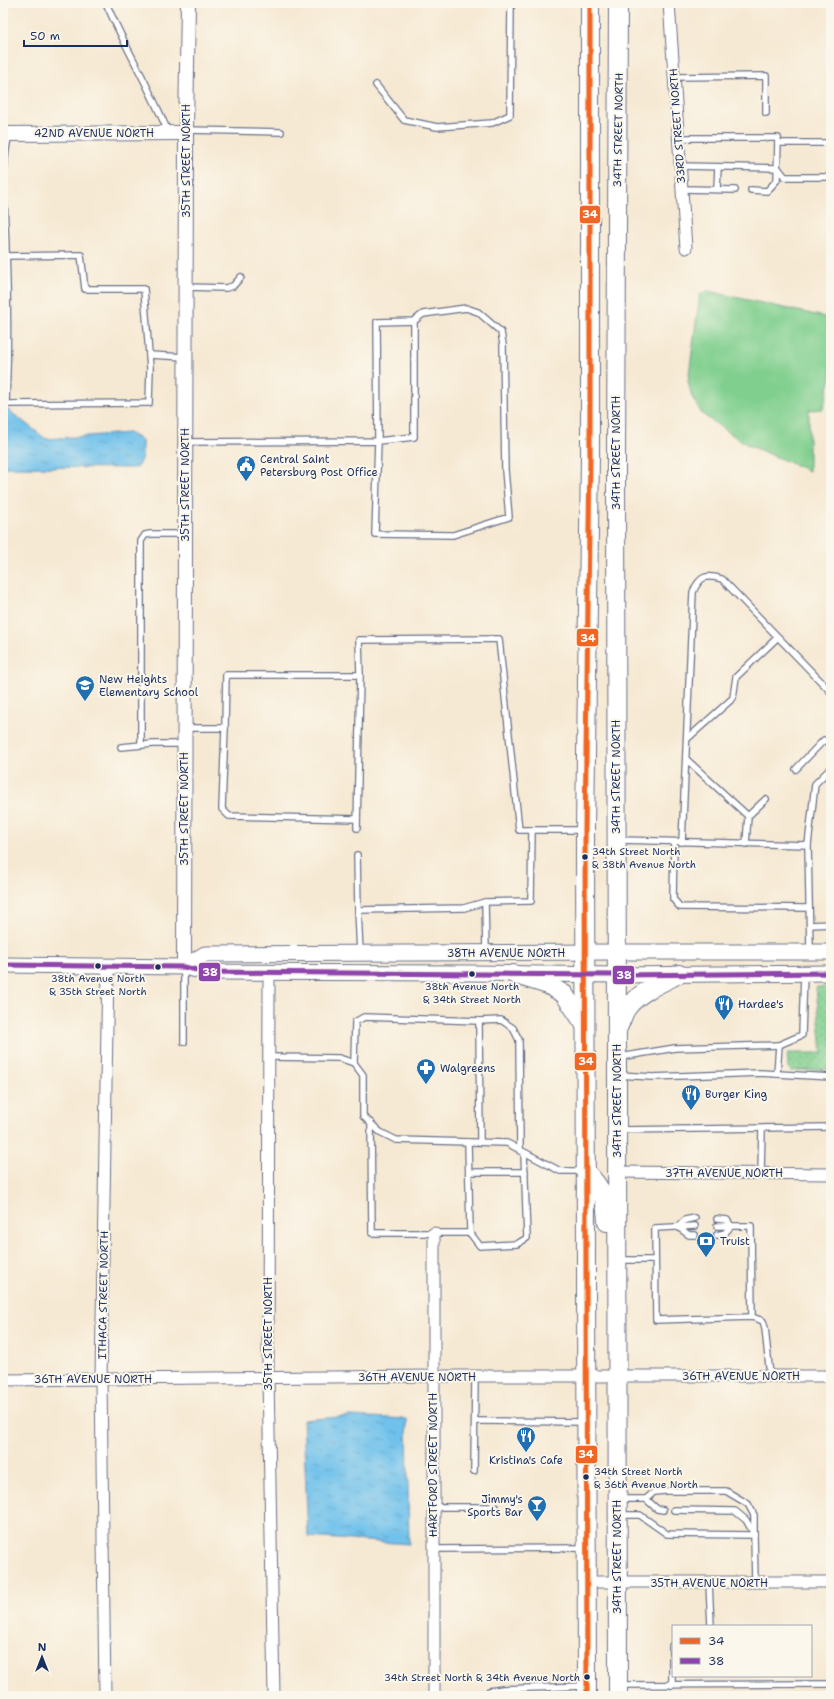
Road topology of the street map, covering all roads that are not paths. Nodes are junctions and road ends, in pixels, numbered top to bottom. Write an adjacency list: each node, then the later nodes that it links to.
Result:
1 (106, 3): 11 (lane)
2 (188, 3): 10 (street, 35TH STREET NORTH)
3 (511, 3): 8 (lane)
4 (590, 3): 54 (highway)
5 (618, 3): 55 (highway, 34TH STREET NORTH)
6 (669, 3): 7 (street, 33RD STREET NORTH)
7 (673, 76): 9 (lane); 14 (street, 33RD STREET NORTH)
8 (376, 85)
9 (766, 113)
10 (186, 131): 11 (street, 42ND AVENUE NORTH); 12 (lane); 28 (street, 35TH STREET NORTH)
11 (168, 132): 13 (street, 42ND AVENUE NORTH)
12 (281, 132)
13 (6, 134): 26 (lane)
14 (678, 138): 15 (lane); 17 (street, 33RD STREET NORTH)
15 (778, 143): 16 (lane); 19 (lane)
16 (831, 143)
17 (680, 166): 18 (lane); 21 (street, 33RD STREET NORTH)
18 (718, 167): 19 (lane); 22 (lane)
19 (778, 168): 20 (lane); 24 (lane)
20 (831, 177)
21 (681, 189): 22 (lane); 25 (street, 33RD STREET NORTH)
22 (717, 190): 23 (lane)
23 (735, 190)
24 (751, 190)
25 (686, 248)
26 (6, 256): 30 (lane); 32 (lane)
27 (241, 277): 28 (lane)
28 (185, 287): 31 (street, 35TH STREET NORTH)
29 (414, 321): 33 (lane); 33 (lane); 33 (lane)
30 (149, 355): 31 (lane); 32 (lane)
31 (185, 357): 34 (street, 35TH STREET NORTH)
32 (5, 407)
33 (378, 441): 34 (lane)
34 (185, 442): 35 (street, 35TH STREET NORTH)
35 (185, 534): 39 (street, 35TH STREET NORTH); 43 (lane)
36 (778, 637): 38 (lane); 41 (lane); 41 (lane)
37 (360, 675): 40 (lane); 51 (lane); 53 (lane)
38 (831, 692)
39 (184, 728): 40 (lane); 44 (street, 35TH STREET NORTH)
40 (225, 728): 51 (lane)
41 (687, 739): 46 (lane)
42 (831, 742): 48 (lane)
43 (141, 744): 44 (lane); 45 (lane)
44 (184, 744): 75 (street, 35TH STREET NORTH)
45 (121, 747)
46 (686, 759): 50 (lane); 57 (lane)
47 (831, 768): 59 (lane)
48 (796, 769)
49 (766, 799): 50 (lane)
50 (748, 816): 58 (lane)
51 (357, 818): 52 (lane)
52 (357, 828)
53 (532, 830): 54 (lane); 61 (lane)
54 (585, 830): 66 (highway)
55 (616, 840): 56 (lane); 67 (highway, 34TH STREET NORTH)
56 (674, 842): 57 (lane); 62 (lane)
57 (682, 842): 58 (lane)
58 (746, 844): 59 (lane)
59 (808, 845): 62 (lane)
60 (357, 855): 63 (lane)
61 (485, 902): 63 (lane); 71 (lane)
62 (809, 908): 65 (lane)
63 (358, 910): 70 (lane)
64 (831, 924): 65 (lane)
65 (810, 925): 68 (lane)
66 (585, 952): 67 (main road, 38TH AVENUE NORTH); 71 (main road, 38TH AVENUE NORTH); 80 (highway)
67 (616, 952): 68 (main road, 38TH AVENUE NORTH); 81 (highway, 34TH STREET NORTH)
68 (810, 952): 69 (main road, 38TH AVENUE NORTH)
69 (831, 952)
70 (360, 953): 71 (main road, 38TH AVENUE NORTH); 72 (main road, 38TH AVENUE NORTH)
71 (486, 953)
72 (269, 963): 75 (main road, 38TH AVENUE NORTH); 78 (main road, 38TH AVENUE NORTH); 87 (street, 35TH STREET NORTH)
73 (3, 965): 74 (main road, 38TH AVENUE NORTH)
74 (108, 967): 75 (main road, 38TH AVENUE NORTH); 125 (street, ITHACA STREET NORTH)
75 (184, 967): 85 (lane)
76 (804, 973): 77 (main road, 38TH AVENUE NORTH); 79 (main road, 38TH AVENUE NORTH); 86 (lane)
77 (831, 973)
78 (513, 974): 80 (main road, 38TH AVENUE NORTH); 83 (highway)
79 (679, 974): 81 (main road, 38TH AVENUE NORTH); 84 (highway)
80 (585, 975): 81 (main road, 38TH AVENUE NORTH); 83 (highway)
81 (617, 975): 84 (highway, 34TH STREET NORTH)
82 (479, 1021): 88 (lane); 97 (lane); 98 (lane)
83 (585, 1025): 101 (highway)
84 (617, 1031): 89 (highway, 34TH STREET NORTH)
85 (184, 1042)
86 (779, 1045): 89 (lane); 90 (lane)
87 (269, 1057): 88 (lane); 124 (street, 35TH STREET NORTH)
88 (354, 1063): 92 (lane)
89 (617, 1066): 90 (lane); 95 (highway, 34TH STREET NORTH)
90 (777, 1074): 91 (lane)
91 (831, 1077)
92 (370, 1123): 96 (lane); 111 (lane)
93 (831, 1128): 94 (lane)
94 (762, 1129): 95 (lane); 103 (lane)
95 (617, 1130): 102 (highway, 34TH STREET NORTH)
96 (468, 1142): 97 (lane); 99 (lane)
97 (480, 1142): 98 (lane)
98 (522, 1152): 100 (lane); 101 (lane)
99 (469, 1172): 100 (lane); 112 (lane)
100 (525, 1172): 112 (lane)
101 (586, 1172): 115 (highway); 123 (highway)
102 (617, 1172): 103 (street, 37TH AVENUE NORTH); 115 (highway, 34TH STREET NORTH)
103 (761, 1173): 104 (street, 37TH AVENUE NORTH)
104 (831, 1174)
105 (695, 1218): 110 (lane)
106 (717, 1219): 109 (lane)
107 (695, 1226): 110 (lane)
108 (717, 1226): 109 (lane)
109 (731, 1226): 114 (lane); 117 (lane)
110 (678, 1227): 113 (lane); 116 (lane)
111 (434, 1233): 112 (lane); 118 (street, HARTFORD STREET NORTH)
112 (470, 1233)
113 (695, 1235)
114 (717, 1235)
115 (617, 1257): 116 (lane); 120 (highway, 34TH STREET NORTH)
116 (655, 1260): 117 (lane)
117 (752, 1317): 121 (lane)
118 (433, 1376): 119 (street, 36TH AVENUE NORTH); 124 (street, 36TH AVENUE NORTH); 131 (street, HARTFORD STREET NORTH)
119 (475, 1376): 123 (street, 36TH AVENUE NORTH); 127 (lane)
120 (617, 1376): 121 (street, 36TH AVENUE NORTH); 123 (street, 36TH AVENUE NORTH); 133 (highway, 34TH STREET NORTH)
121 (770, 1376): 122 (street, 36TH AVENUE NORTH)
122 (831, 1376)
123 (587, 1377): 128 (highway)
124 (268, 1378): 125 (street, 36TH AVENUE NORTH); 153 (street, 35TH STREET NORTH)
125 (101, 1379): 126 (street, 36TH AVENUE NORTH); 152 (street, ITHACA STREET NORTH)
126 (3, 1380)
127 (475, 1421): 128 (lane); 129 (lane)
128 (587, 1422): 137 (highway)
129 (474, 1471)
130 (646, 1499): 133 (lane); 134 (lane); 136 (lane)
131 (433, 1507): 132 (lane); 138 (street, HARTFORD STREET NORTH)
132 (496, 1507)
133 (617, 1507): 136 (lane); 142 (highway, 34TH STREET NORTH)
134 (663, 1510)
135 (674, 1510): 136 (lane)
136 (754, 1535): 140 (lane)
137 (587, 1548): 138 (lane); 139 (highway)
138 (434, 1549): 154 (street, HARTFORD STREET NORTH)
139 (587, 1582): 142 (street, 35TH AVENUE NORTH); 151 (highway)
140 (755, 1582): 141 (street, 35TH AVENUE NORTH); 143 (street, 35TH AVENUE NORTH)
141 (831, 1582)
142 (618, 1583): 143 (street, 35TH AVENUE NORTH); 150 (highway, 34TH STREET NORTH)
143 (709, 1583): 144 (lane)
144 (711, 1625)
145 (672, 1646): 146 (lane)
146 (672, 1677)
147 (672, 1677): 149 (lane)
148 (831, 1684): 149 (lane)
149 (672, 1685): 150 (lane)
150 (618, 1690)
151 (587, 1691): 155 (lane)
152 (105, 1696)
153 (274, 1696)
154 (434, 1696)
155 (486, 1696)

